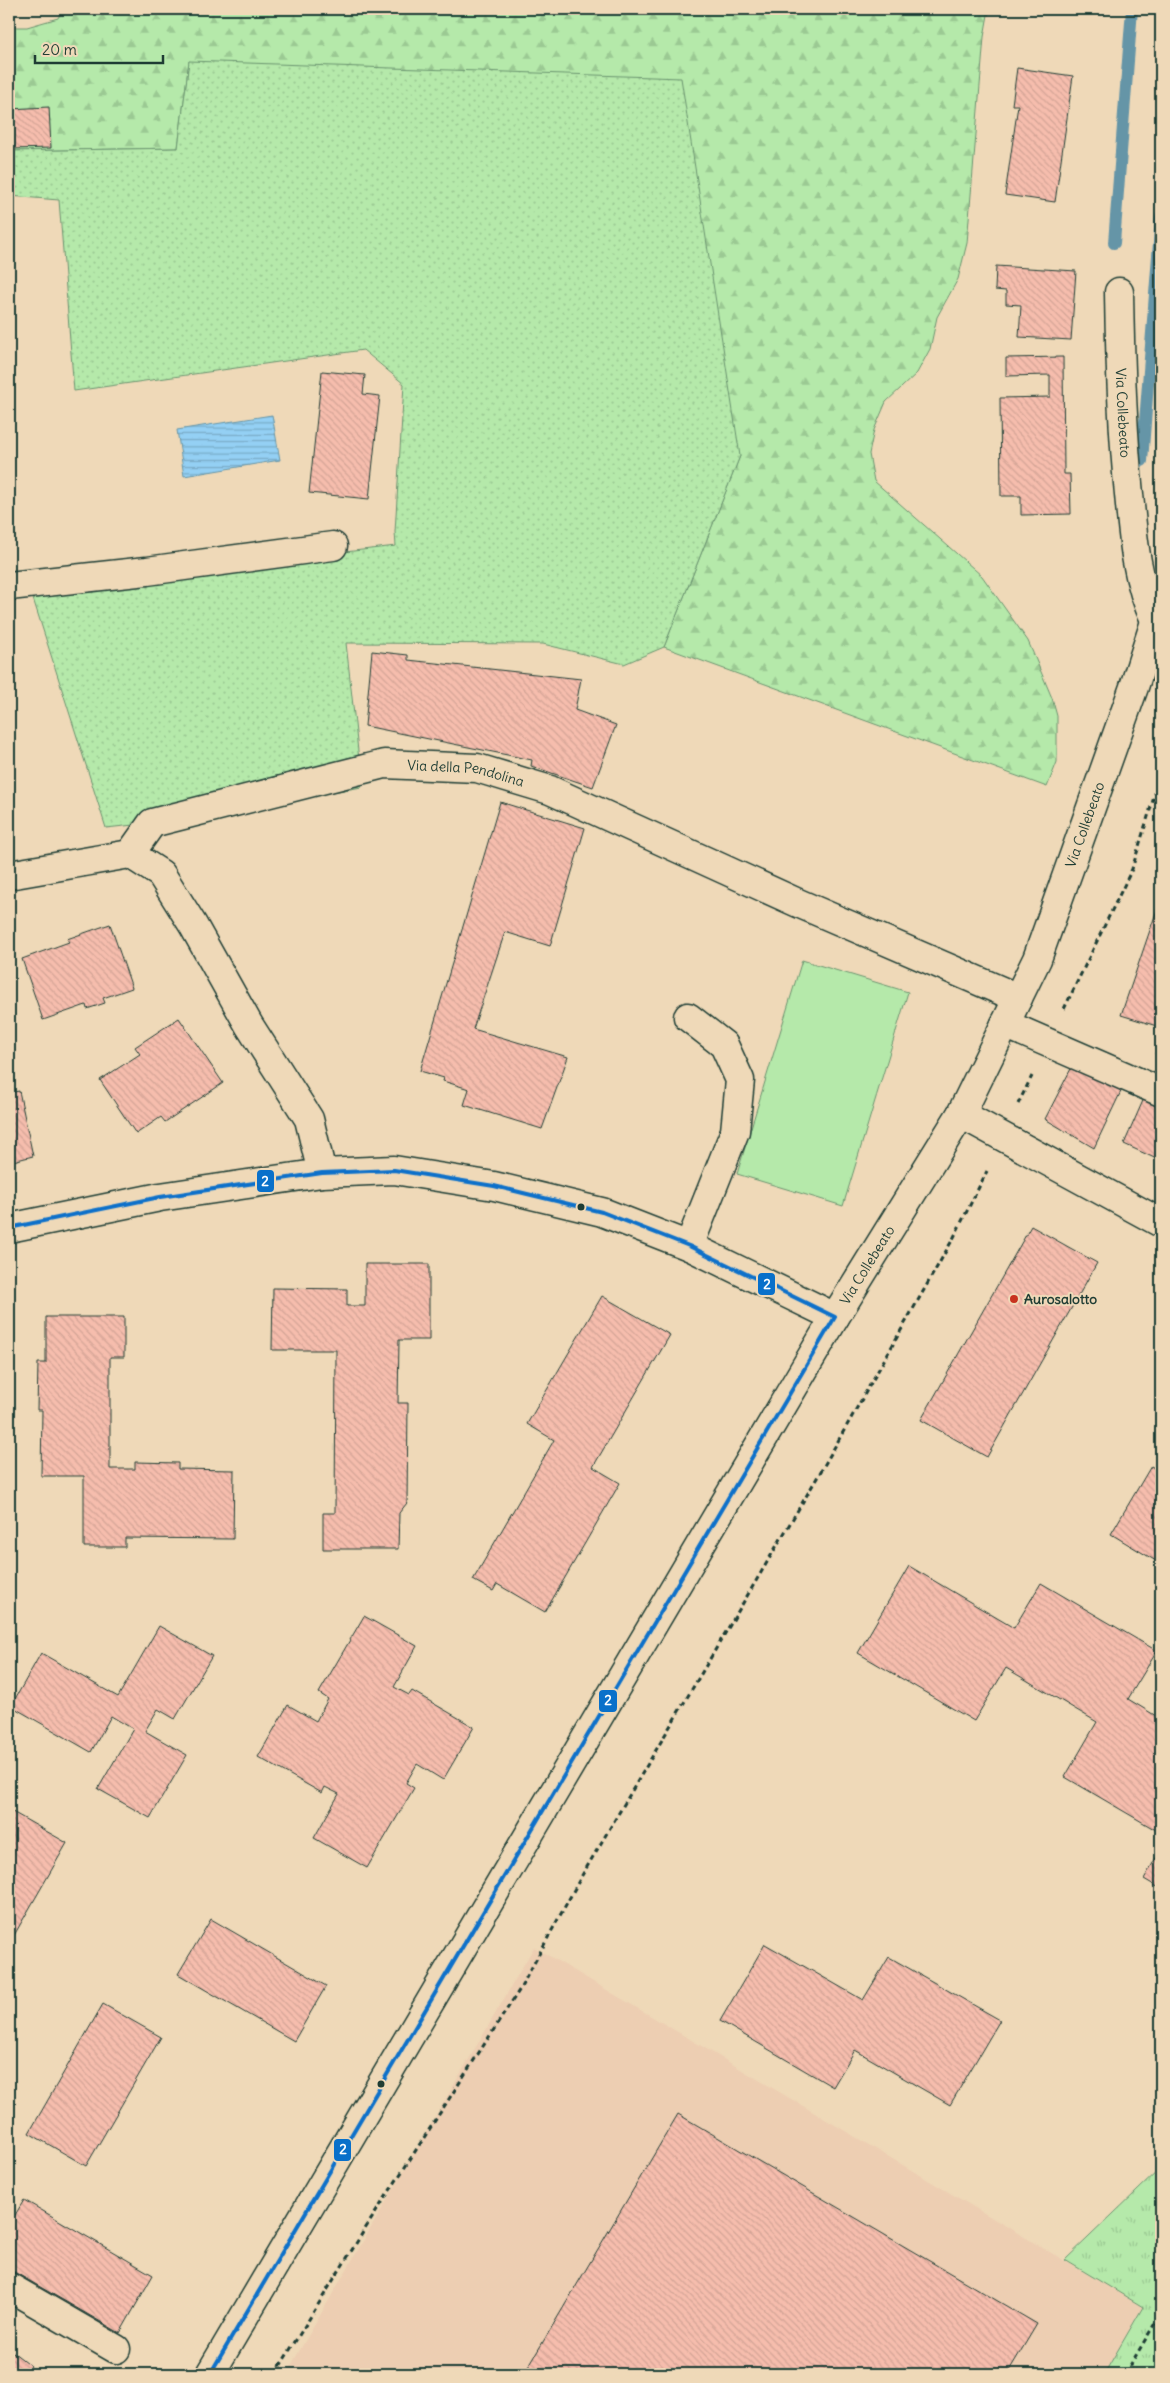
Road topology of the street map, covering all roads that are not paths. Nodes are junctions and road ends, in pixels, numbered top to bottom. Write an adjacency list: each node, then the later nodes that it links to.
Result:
1 (1119, 292): 4 (street, Via Collebeato)
2 (333, 546): 3 (street)
3 (9, 586)
4 (1158, 611): 7 (street, Via Collebeato)
5 (130, 854): 6 (street); 7 (street, Via della Pendolina); 12 (street)
6 (9, 875)
7 (1018, 998): 9 (street, Via Collebeato)
8 (688, 1017): 15 (street)
9 (1005, 1024): 10 (street); 11 (street, Via Collebeato)
10 (1161, 1092)
11 (961, 1114): 13 (street); 16 (street, Via Collebeato)
12 (322, 1173): 14 (street); 15 (street)
13 (1161, 1223)
14 (9, 1228)
15 (689, 1246): 16 (street)
16 (835, 1317): 19 (street, Via Collebeato)
17 (9, 2287): 18 (street)
18 (116, 2349)
19 (210, 2374)

